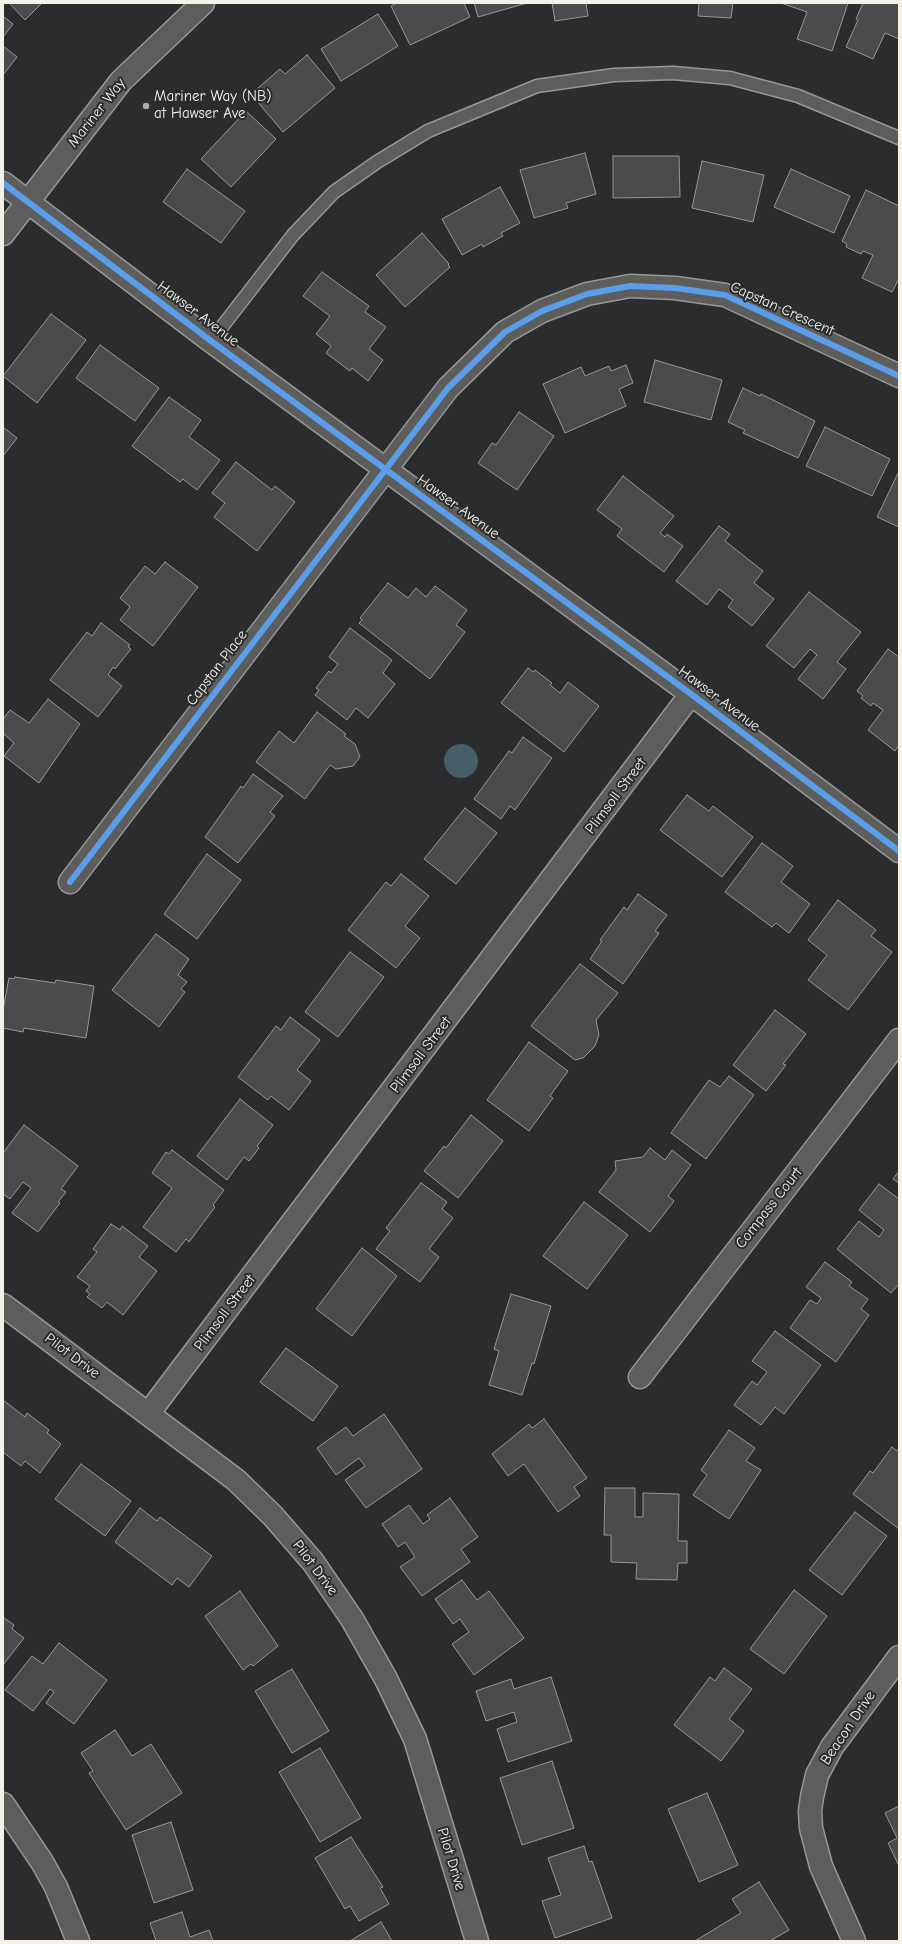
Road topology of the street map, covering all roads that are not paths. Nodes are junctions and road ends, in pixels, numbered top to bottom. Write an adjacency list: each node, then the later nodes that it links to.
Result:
1 (203, 3): 4 (street, Mariner Way)
2 (899, 138): 6 (lane)
3 (3, 183): 4 (street, Hawser Avenue)
4 (28, 202): 5 (street, Mariner Way); 6 (street, Hawser Avenue)
5 (3, 234)
6 (211, 341): 8 (street, Hawser Avenue)
7 (899, 376): 8 (street, Capstan Crescent)
8 (384, 469): 9 (street, Hawser Avenue); 11 (street, Capstan Place)
9 (692, 694): 10 (street, Hawser Avenue); 15 (street, Plimsoll Street)
10 (899, 851)
11 (70, 882)
12 (899, 1040): 14 (street, Compass Court)
13 (3, 1305): 15 (street, Pilot Drive)
14 (640, 1377)
15 (148, 1414): 19 (street, Pilot Drive)
16 (899, 1657): 20 (street, Beacon Drive)
17 (6, 1813): 18 (street)
18 (78, 1941)
19 (477, 1941)
20 (854, 1941)

